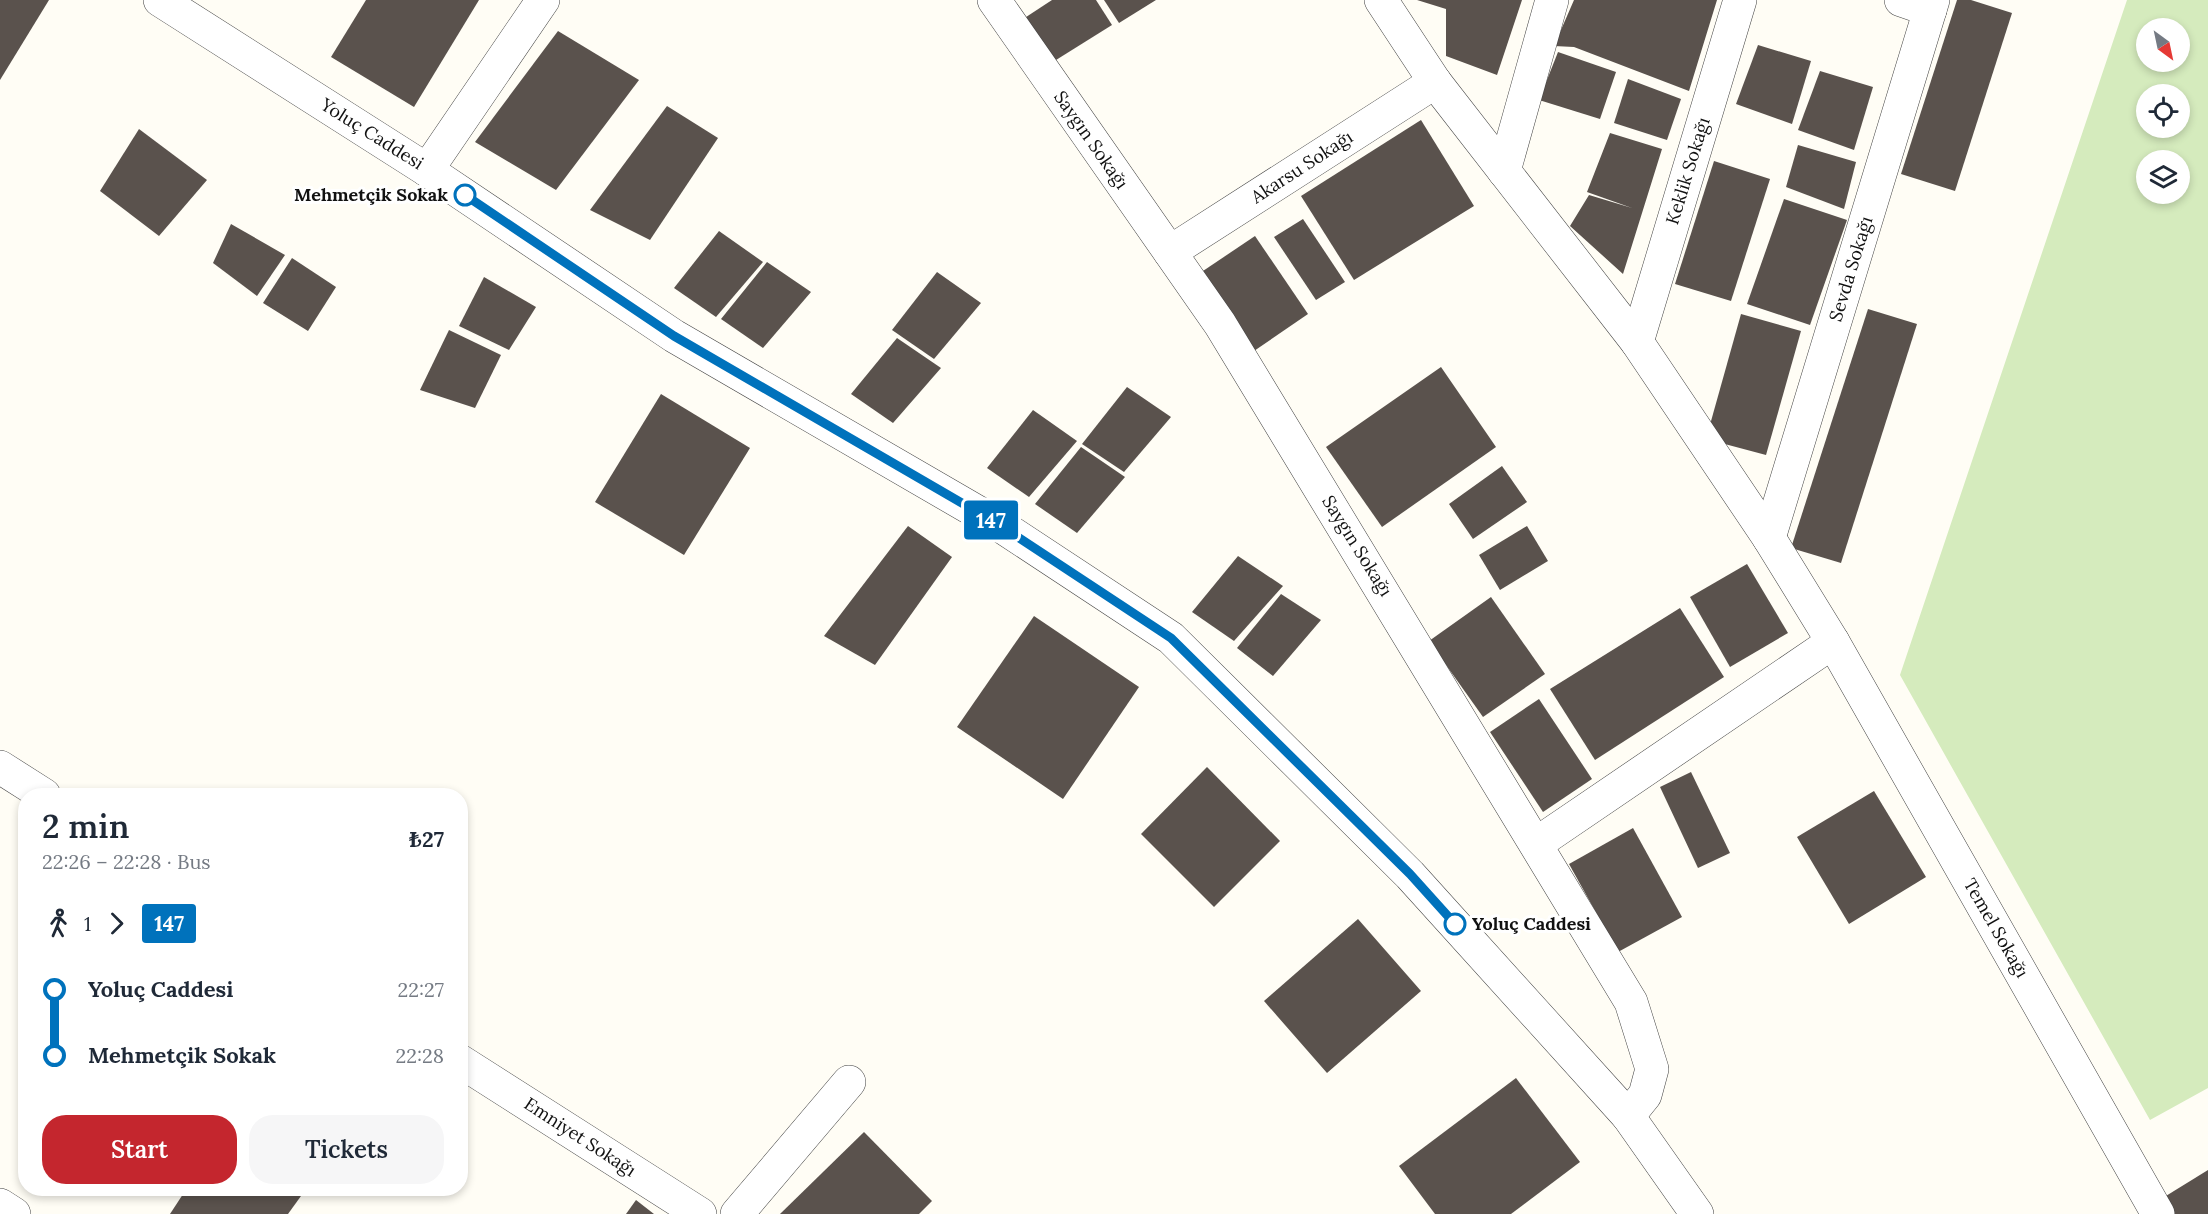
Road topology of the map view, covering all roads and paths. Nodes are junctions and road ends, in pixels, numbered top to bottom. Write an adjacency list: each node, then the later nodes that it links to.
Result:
1 (160, 0): 9 (street, Yoluç Caddesi)
2 (543, 0): 9 (street)
3 (994, 0): 11 (street, Saygın Sokağı)
4 (1381, 0): 8 (street, Temel Sokağı)
5 (1552, 0): 10 (street)
6 (1740, 0): 12 (street, Keklik Sokağı)
7 (1921, 4): 13 (street, Sevda Sokağı)
8 (1435, 82): 10 (street, Temel Sokağı); 11 (street, Akarsu Sokağı)
9 (428, 170): 20 (street, Yoluç Caddesi)
10 (1504, 171): 12 (street, Temel Sokağı)
11 (1170, 252): 17 (street, Saygın Sokağı)
12 (1637, 342): 13 (street, Temel Sokağı)
13 (1769, 538): 14 (street, Temel Sokağı)
14 (1833, 642): 17 (street); 26 (street, Temel Sokağı)
15 (0, 767): 16 (street)
16 (33, 788)
17 (1536, 844): 20 (street, Saygın Sokağı)
18 (468, 1066): 23 (street, Emniyet Sokağı)
19 (849, 1082): 24 (street)
20 (1628, 1116): 25 (street, Yoluç Caddesi)
21 (0, 1205): 22 (street)
22 (14, 1214)
23 (700, 1214)
24 (737, 1214)
25 (1697, 1214)
26 (2158, 1214)

